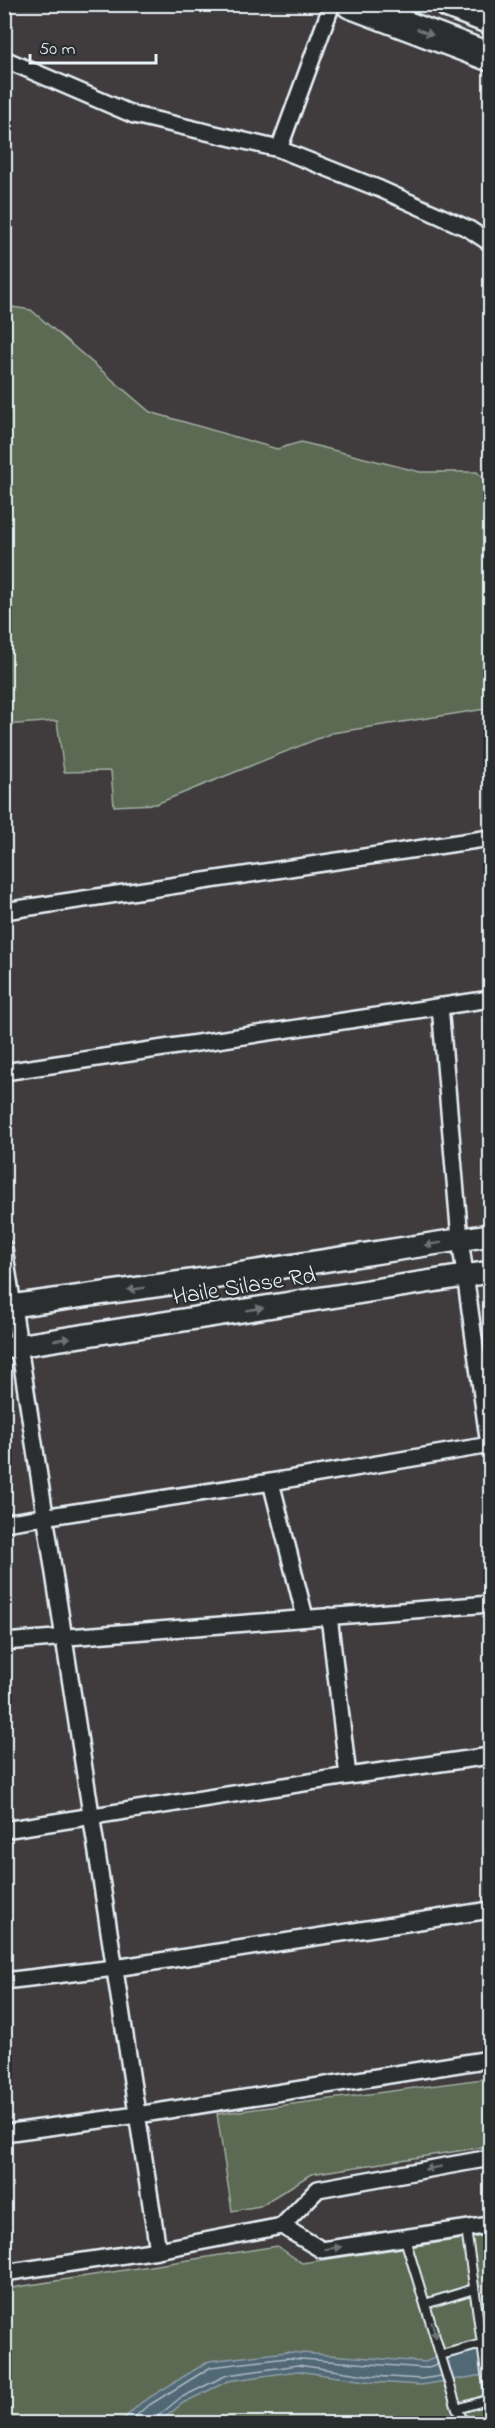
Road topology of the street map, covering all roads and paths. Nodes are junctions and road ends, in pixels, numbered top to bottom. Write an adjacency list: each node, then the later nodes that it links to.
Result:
1 (332, 4): 7 (street)
2 (351, 4): 5 (highway, one-way to 5)
3 (449, 4): 4 (highway)
4 (490, 20)
5 (490, 57)
6 (4, 58): 7 (street)
7 (279, 149): 8 (street)
8 (490, 243)
9 (490, 838): 10 (street)
10 (4, 910)
11 (490, 999): 12 (street)
12 (440, 1006): 13 (street); 15 (street)
13 (4, 1072)
14 (490, 1235): 15 (main road, Haile Silase Rd)
15 (460, 1239): 18 (street); 19 (main road, Haile Silase Rd, one-way to 19)
16 (4, 1248): 19 (street)
17 (490, 1272): 18 (main road, Haile Silase Rd)
18 (465, 1275): 20 (main road, Haile Silase Rd, one-way to 18); 21 (street)
19 (10, 1306): 20 (street)
20 (12, 1347): 23 (street)
21 (490, 1445): 22 (street)
22 (271, 1482): 23 (street); 27 (street)
23 (45, 1517): 24 (street); 28 (street)
24 (4, 1523)
25 (490, 1604): 26 (street)
26 (329, 1616): 27 (street); 31 (street)
27 (305, 1617): 28 (street)
28 (64, 1637): 29 (street); 32 (street)
29 (4, 1642)
30 (490, 1756): 31 (street)
31 (348, 1776): 32 (street)
32 (92, 1818): 33 (street); 35 (street)
33 (4, 1830)
34 (490, 1910): 35 (street)
35 (115, 1968): 36 (street); 38 (street)
36 (4, 1981)
37 (490, 2059): 38 (street)
38 (137, 2115): 39 (street); 45 (street)
39 (4, 2133)
40 (490, 2157): 42 (street, one-way to 42)
41 (490, 2225): 43 (street)
42 (282, 2226): 44 (street, one-way to 44); 45 (street)
43 (466, 2229): 44 (street); 47 (lane)
44 (405, 2239): 48 (lane)
45 (158, 2250): 46 (street)
46 (4, 2273)
47 (474, 2289): 48 (lane); 49 (lane)
48 (426, 2304): 50 (lane, one-way to 50)
49 (482, 2344): 50 (lane); 51 (lane)
50 (441, 2355): 52 (lane)
51 (490, 2400): 52 (lane)
52 (458, 2409): 53 (lane)
53 (465, 2424)

